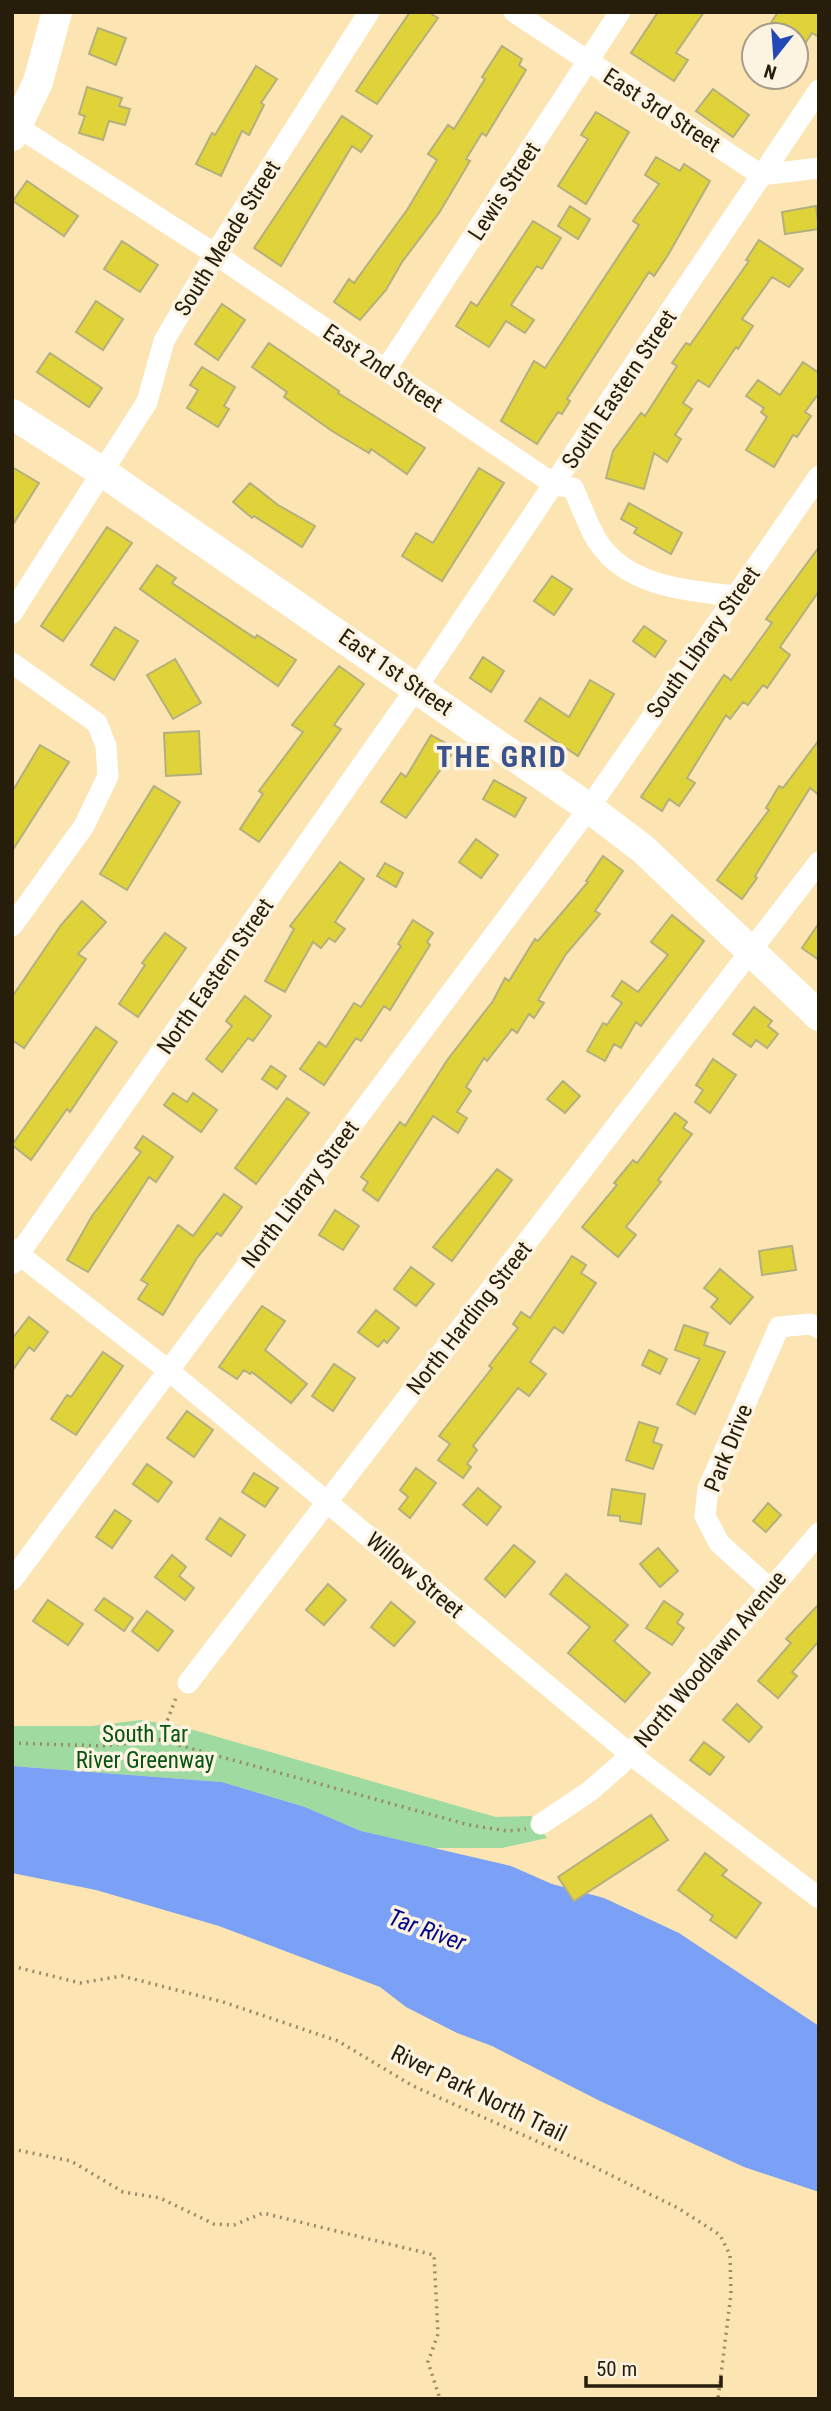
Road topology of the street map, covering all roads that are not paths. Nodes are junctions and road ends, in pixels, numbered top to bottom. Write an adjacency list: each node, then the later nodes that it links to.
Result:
1 (57, 12): 7 (street)
2 (369, 12): 10 (street, South Meade Street)
3 (514, 12): 5 (street, East 3rd Street)
4 (620, 12): 5 (street, Lewis Street)
5 (589, 62): 9 (street, East 3rd Street); 11 (street, Lewis Street)
6 (819, 90): 9 (street, South Eastern Street)
7 (15, 131): 10 (street, East 2nd Street)
8 (819, 168): 9 (street)
9 (761, 175): 15 (street, South Eastern Street)
10 (215, 254): 11 (street, East 2nd Street); 13 (street, South Meade Street)
11 (386, 369): 15 (street, East 2nd Street)
12 (12, 414): 13 (street, East 1st Street)
13 (104, 473): 17 (street, South Meade Street); 19 (street, East 1st Street)
14 (819, 476): 16 (street, South Library Street)
15 (555, 485): 16 (street, East 2nd Street); 19 (street, South Eastern Street)
16 (734, 596): 20 (street, South Library Street)
17 (12, 613)
18 (12, 663): 22 (street)
19 (417, 687): 20 (street, East 1st Street); 25 (street, North Eastern Street)
20 (589, 808): 23 (street, East 1st Street); 27 (street, North Library Street)
21 (819, 862): 23 (street, North Harding Street)
22 (12, 926)
23 (751, 952): 24 (street, East 1st Street); 28 (street, North Harding Street)
24 (819, 1016)
25 (15, 1256): 27 (street, Willow Street)
26 (819, 1328): 31 (street, Park Drive)
27 (168, 1370): 28 (street, Willow Street); 30 (street, North Library Street)
28 (327, 1502): 32 (street, North Harding Street); 33 (street, Willow Street)
29 (819, 1533): 31 (street, North Woodlawn Avenue)
30 (12, 1580)
31 (770, 1589): 33 (street, North Woodlawn Avenue)
32 (188, 1683)
33 (630, 1754): 34 (street, North Woodlawn Avenue); 35 (street, Willow Street)
34 (541, 1824)
35 (819, 1898)

